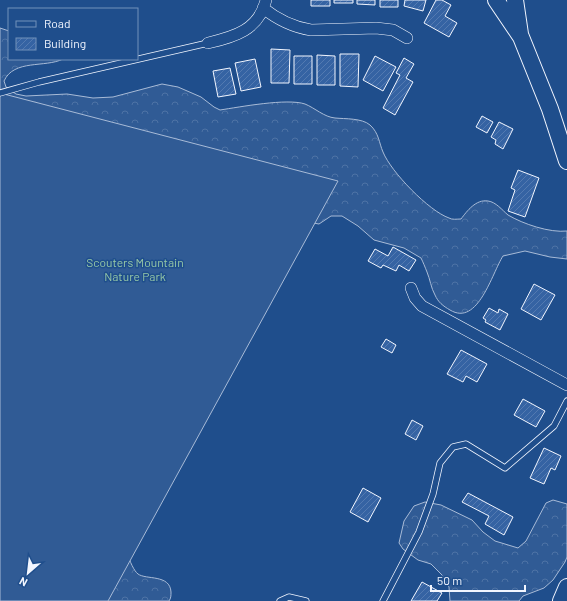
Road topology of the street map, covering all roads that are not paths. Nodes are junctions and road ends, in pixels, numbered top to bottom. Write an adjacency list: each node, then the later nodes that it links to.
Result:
1 (496, 0): 4 (main road)
2 (515, 0): 4 (main road)
3 (264, 4): 5 (street); 6 (street)
4 (521, 37): 10 (main road)
5 (407, 38)
6 (208, 43): 7 (lane)
7 (138, 59)
8 (134, 60): 9 (lane)
9 (0, 93)
10 (567, 161)
11 (411, 288): 12 (street)
12 (567, 385)
13 (567, 401): 17 (lane)
14 (567, 587): 18 (main road)
15 (280, 601): 16 (lane)
16 (306, 601)
17 (383, 601)
18 (561, 601)

